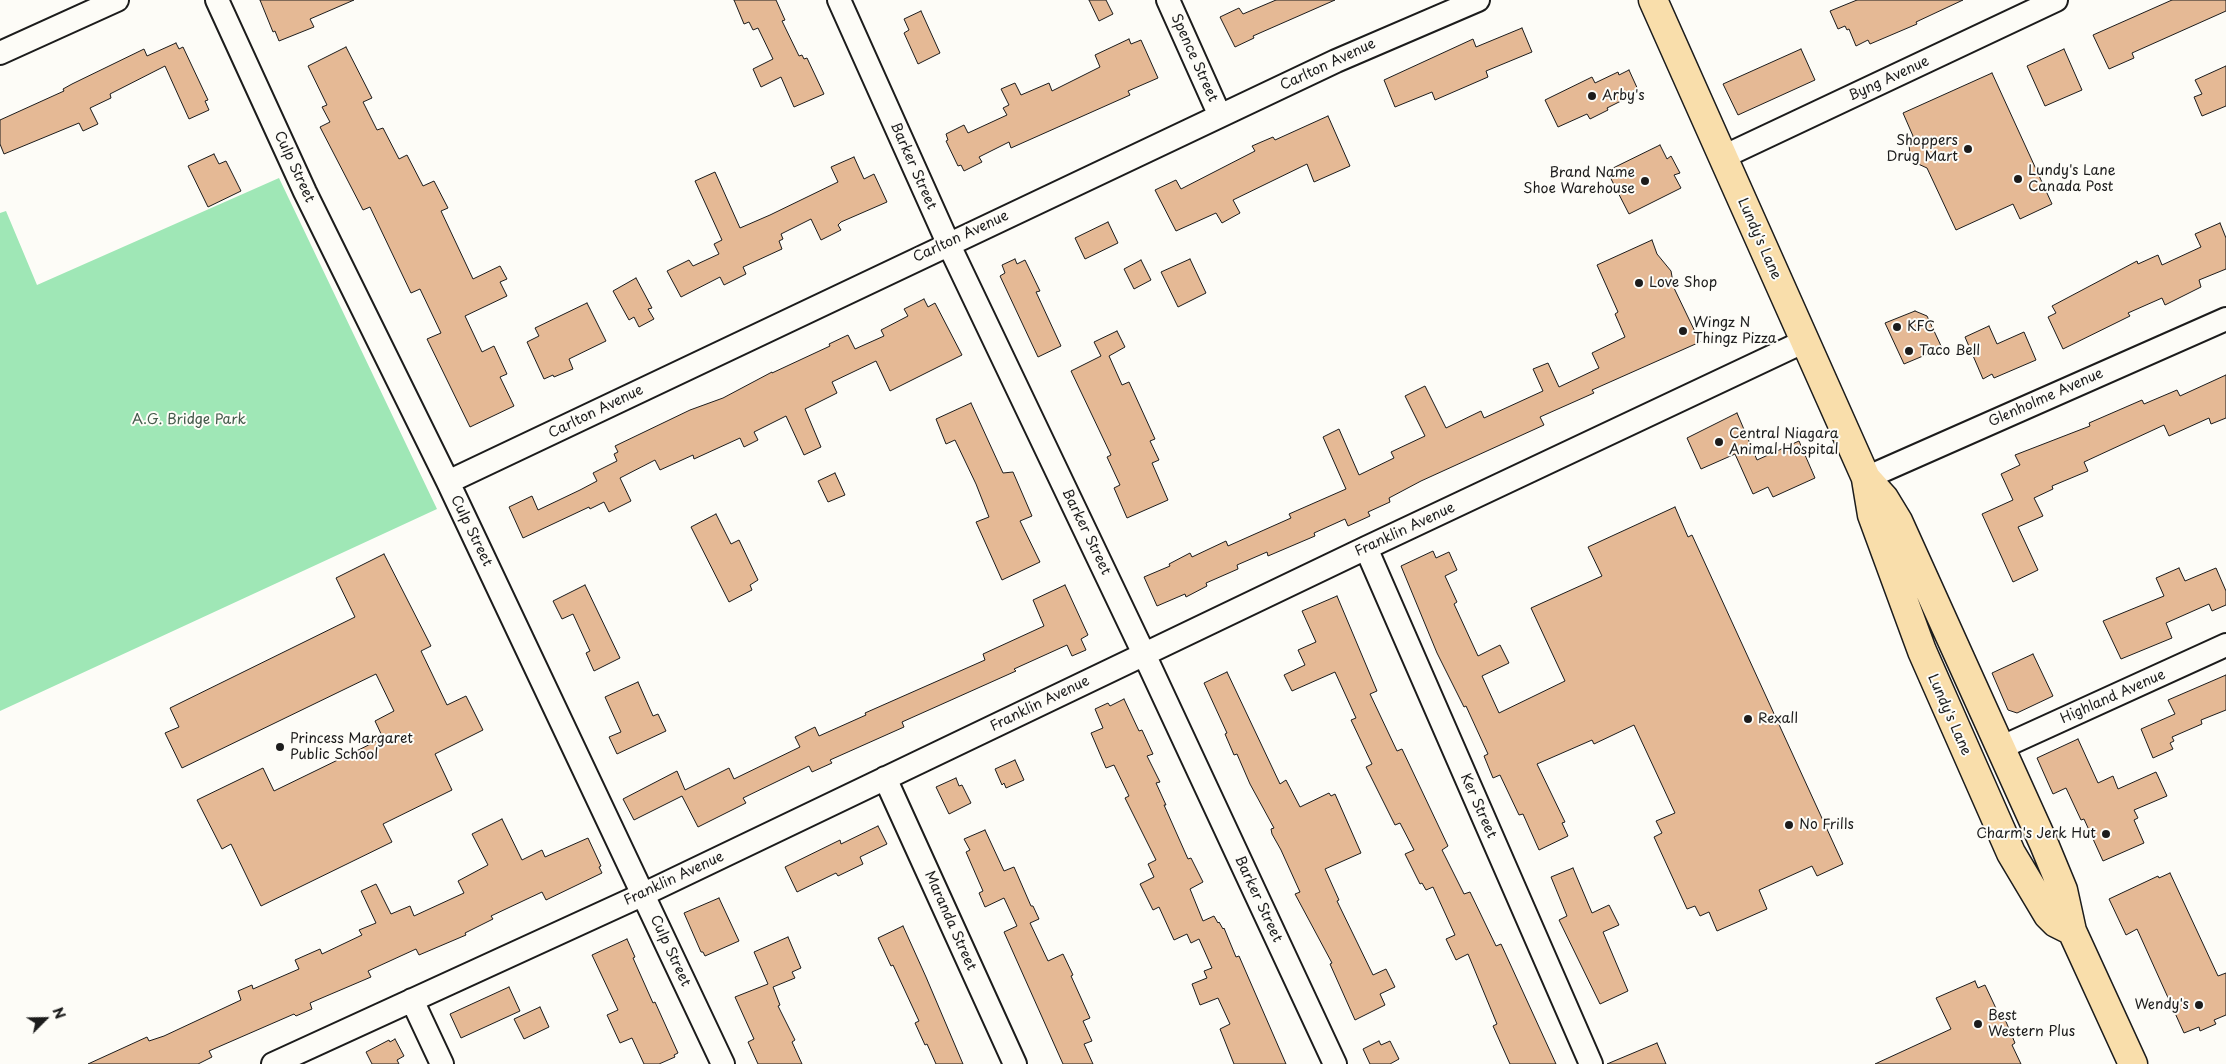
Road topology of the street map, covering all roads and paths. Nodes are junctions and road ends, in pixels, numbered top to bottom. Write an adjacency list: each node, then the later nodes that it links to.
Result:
1 (117, 0): 8 (street)
2 (216, 0): 15 (street, Culp Street)
3 (839, 0): 11 (street, Barker Street)
4 (1168, 0): 9 (street, Spence Street)
5 (1478, 0): 9 (street, Carlton Avenue)
6 (1653, 0): 10 (main road, Lundy's Lane)
7 (2056, 0): 10 (street, Byng Avenue)
8 (0, 52)
9 (1220, 116): 11 (street, Carlton Avenue)
10 (1723, 157): 13 (main road, Lundy's Lane)
11 (948, 243): 15 (street, Carlton Avenue); 18 (street, Barker Street)
12 (2226, 318): 14 (street, Glenholme Avenue)
13 (1805, 341): 14 (main road, Lundy's Lane); 16 (street, Franklin Avenue)
14 (1866, 478): 19 (main road, Lundy's Lane); 22 (main road, Lundy's Lane)
15 (448, 482): 21 (street, Culp Street)
16 (1366, 548): 18 (street, Franklin Avenue); 29 (street, Ker Street)
17 (2226, 645): 19 (street, Highland Avenue)
18 (1144, 654): 20 (street, Franklin Avenue); 28 (street, Barker Street)
19 (2000, 748): 22 (main road, Lundy's Lane)
20 (886, 778): 21 (street, Franklin Avenue); 27 (street, Maranda Street)
21 (644, 894): 23 (street, Franklin Avenue); 26 (street, Culp Street)
22 (2072, 931): 30 (main road, Lundy's Lane)
23 (412, 1000): 24 (street, Franklin Avenue); 25 (street)
24 (273, 1064)
25 (442, 1064)
26 (723, 1064)
27 (1015, 1064)
28 (1335, 1064)
29 (1591, 1064)
30 (2133, 1064)

